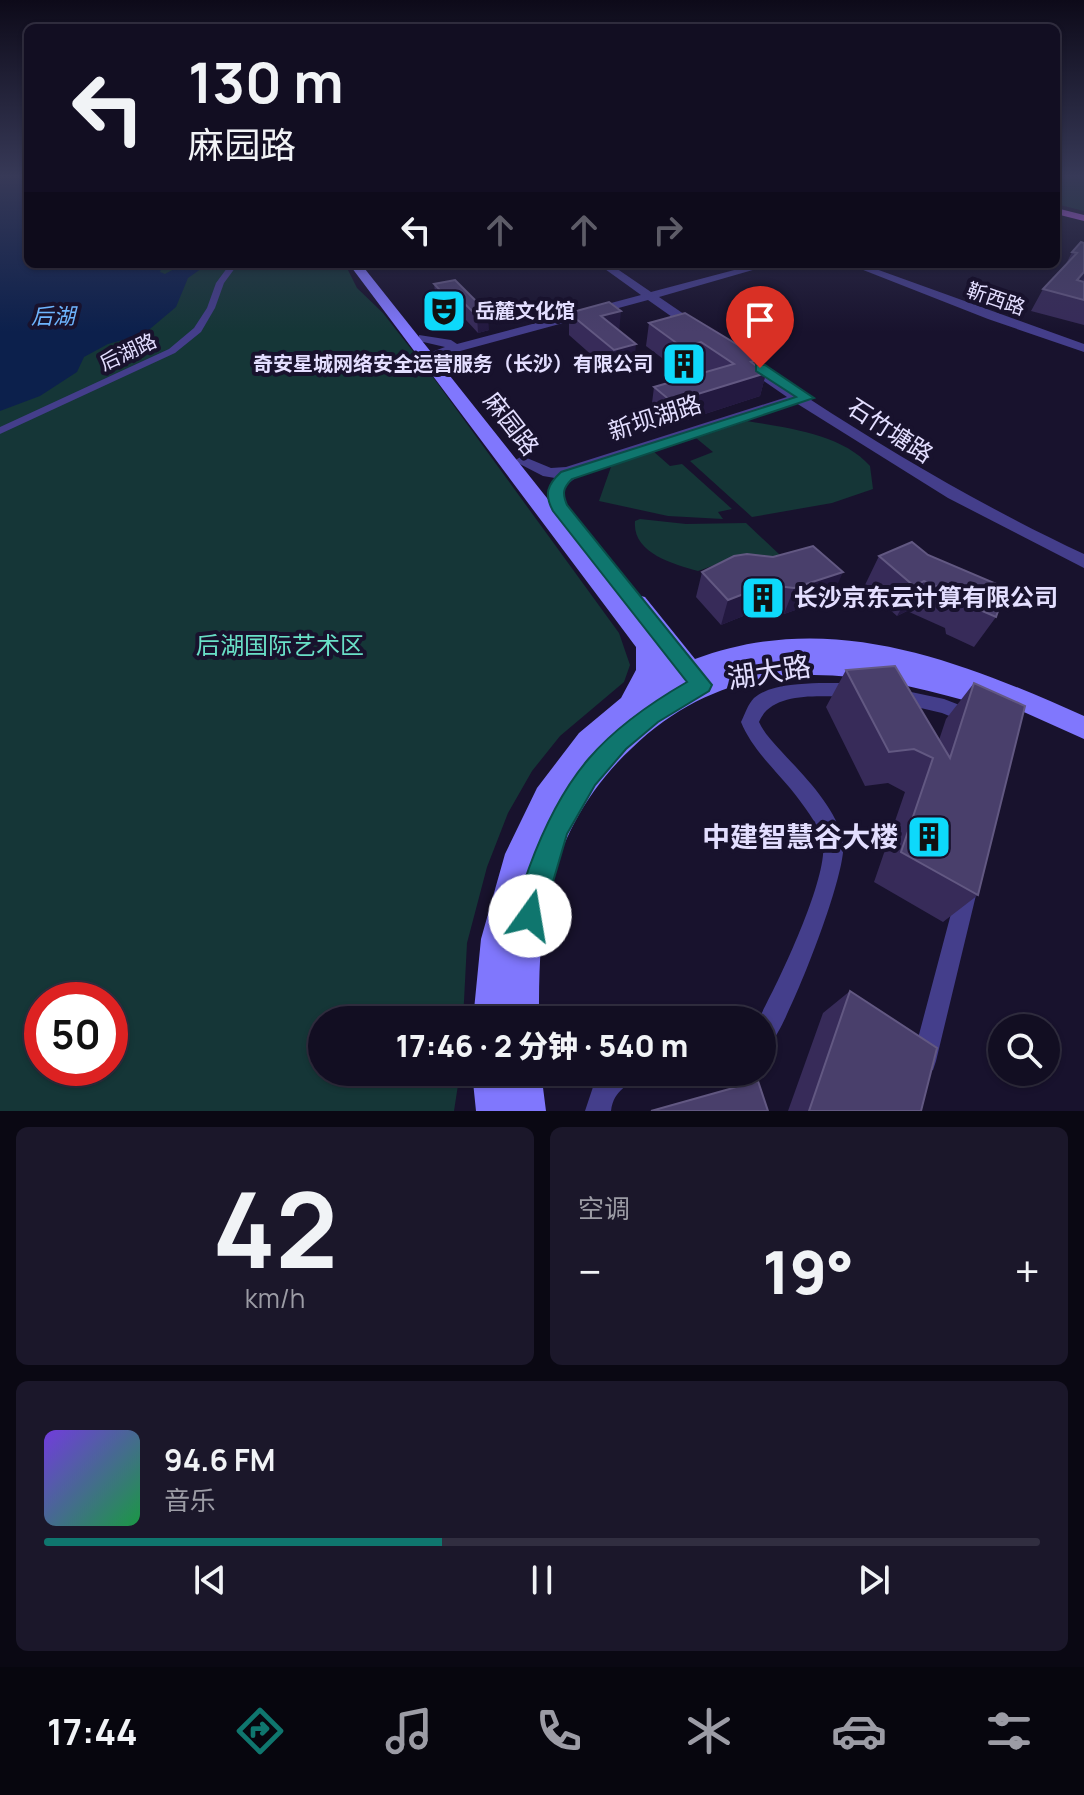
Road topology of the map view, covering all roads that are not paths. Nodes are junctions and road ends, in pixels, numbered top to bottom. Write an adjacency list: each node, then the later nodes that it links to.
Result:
1 (231, 268): 17 (street, 后湖路)
2 (358, 268): 12 (main road, 麻园路)
3 (367, 268): 12 (main road, 麻园路)
4 (610, 268): 8 (street)
5 (748, 268): 8 (street)
6 (754, 268): 8 (street)
7 (865, 268): 11 (street, 靳西路)
8 (650, 295): 9 (street); 10 (street)
9 (710, 335)
10 (463, 345): 12 (street); 12 (street)
11 (1084, 347)
12 (431, 352): 18 (main road, 麻园路); 21 (main road, 麻园路)
13 (779, 386): 14 (street, 石竹塘路); 14 (street, 石竹塘路); 15 (street)
14 (802, 398): 15 (street, 新坝湖路); 16 (street, 石竹塘路); 20 (street, 石竹塘路)
15 (780, 405): 16 (street); 18 (street, 新坝湖路); 19 (street, 新坝湖路)
16 (821, 413): 20 (street, 石竹塘路)
17 (0, 431)
18 (522, 461): 19 (main road, 麻园路)
19 (559, 507): 21 (main road, 麻园路)
20 (1084, 559)
21 (647, 628): 22 (main road); 23 (main road, 麻园路); 24 (main road)
22 (744, 655): 23 (main road); 26 (main road)
23 (688, 681): 24 (main road); 27 (main road, 湖大路); 30 (main road, 湖大路)
24 (616, 712): 29 (main road)
25 (982, 721): 31 (street)
26 (1084, 728)
27 (1084, 741)
28 (973, 866): 32 (street)
29 (491, 1006)
30 (522, 1006)
31 (775, 1006)
32 (919, 1084)
33 (525, 1086): 35 (main road)
34 (607, 1086): 36 (street)
35 (528, 1111)
36 (598, 1111)

